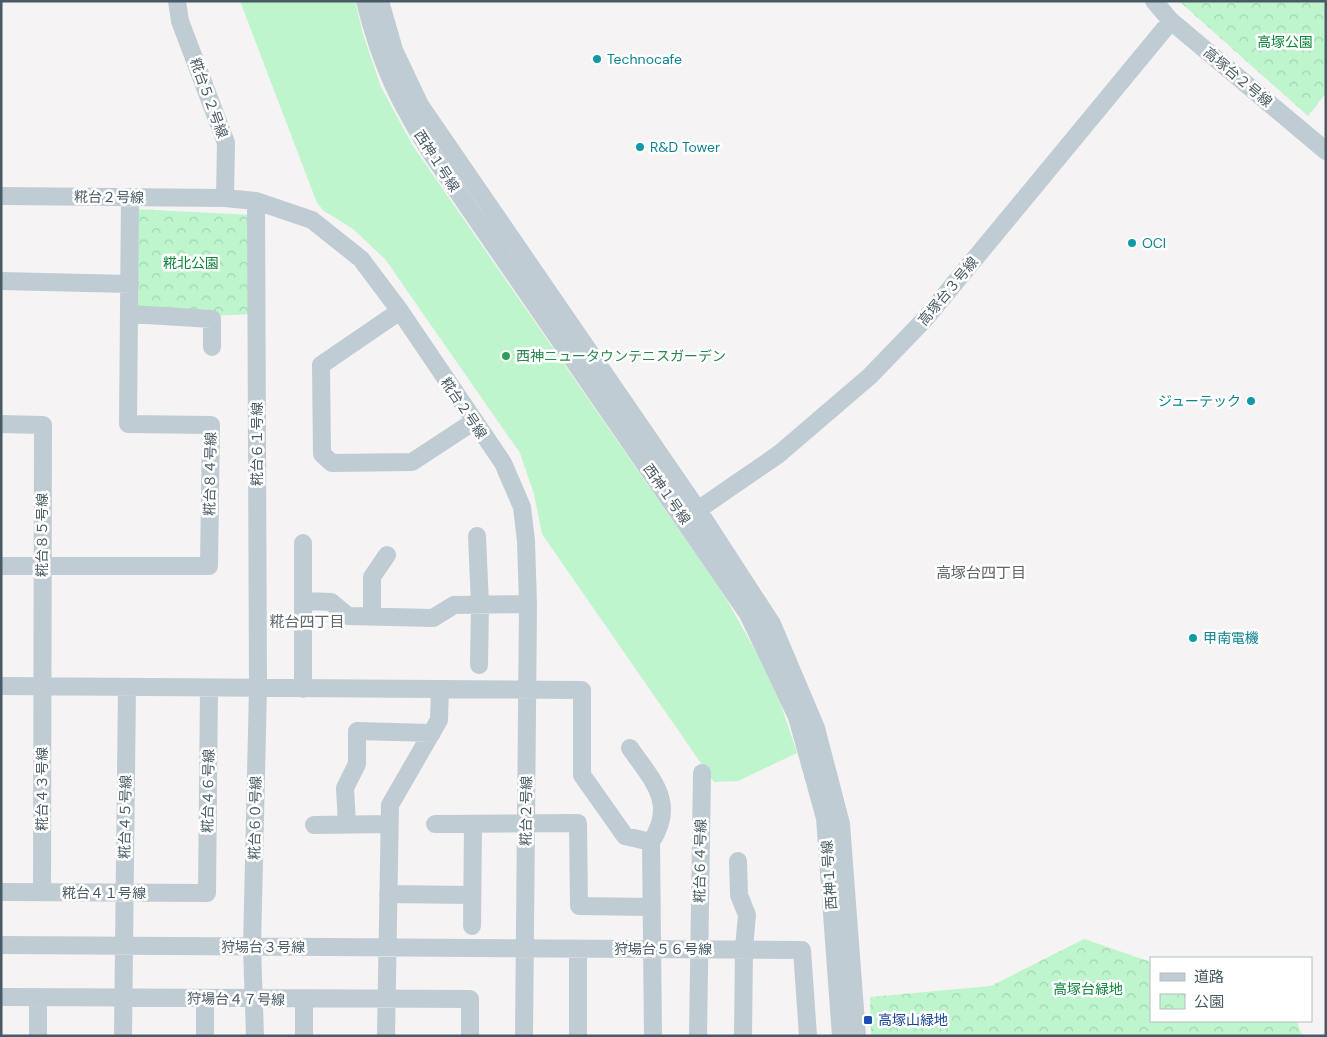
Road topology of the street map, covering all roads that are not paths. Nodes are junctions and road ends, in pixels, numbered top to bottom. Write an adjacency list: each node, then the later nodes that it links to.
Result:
1 (177, 1): 9 (street, 糀台５２号線)
2 (365, 1): 18 (street, 西神１号線)
3 (380, 1): 18 (street, 西神１号線)
4 (1154, 1): 5 (street, 高塚台２号線)
5 (1171, 21): 6 (street, 高塚台２号線); 18 (street, 高塚台３号線)
6 (1326, 151)
7 (1, 196): 8 (street, 糀台２号線)
8 (130, 197): 9 (street, 糀台２号線); 12 (street, 糀台８４号線)
9 (225, 198): 10 (street, 糀台２号線)
10 (256, 200): 13 (street, 糀台２号線); 33 (street, 糀台６１号線)
11 (1, 281): 12 (street)
12 (130, 284): 14 (street, 糀台８４号線)
13 (400, 311): 16 (street, 糀台２号線); 16 (street)
14 (130, 314): 15 (street); 23 (street, 糀台８４号線)
15 (212, 347)
16 (474, 422): 26 (street, 糀台２号線)
17 (1, 424): 23 (street, 糀台８５号線)
18 (691, 515): 85 (street, 西神１号線); 86 (street, 西神１号線)
19 (477, 536): 25 (street)
20 (303, 543): 24 (street)
21 (387, 555): 27 (street)
22 (1, 566): 23 (street, 糀台８４号線)
23 (42, 566): 30 (street, 糀台８５号線)
24 (303, 601): 27 (street); 34 (street)
25 (480, 604): 26 (street); 27 (street); 28 (street)
26 (528, 604): 36 (street, 糀台２号線)
27 (372, 616)
28 (479, 664)
29 (1, 686): 30 (street)
30 (42, 686): 31 (street); 49 (street, 糀台４３号線)
31 (127, 687): 32 (street); 50 (street, 糀台４５号線)
32 (209, 688): 33 (street); 51 (street, 糀台４６号線)
33 (258, 688): 34 (street); 58 (street, 糀台６０号線)
34 (303, 688): 35 (street)
35 (440, 689): 36 (street); 37 (street)
36 (527, 690): 45 (street, 糀台２号線); 46 (street)
37 (432, 733): 40 (street); 41 (street)
38 (630, 748): 46 (street)
39 (702, 773): 60 (street, 糀台６４号線)
40 (347, 824): 41 (street); 44 (street)
41 (388, 824): 52 (street)
42 (435, 824): 43 (street)
43 (473, 824): 45 (street); 53 (street)
44 (314, 825)
45 (526, 825): 54 (street); 62 (street, 糀台２号線)
46 (651, 842): 54 (street)
47 (738, 861): 61 (street)
48 (1, 892): 49 (street, 糀台４１号線)
49 (42, 892): 50 (street, 糀台４１号線)
50 (124, 893): 51 (street, 糀台４１号線); 57 (street, 糀台４５号線)
51 (207, 893)
52 (388, 894): 53 (street); 59 (street)
53 (472, 895): 55 (street)
54 (652, 908): 64 (street)
55 (472, 926)
56 (1, 945): 57 (street, 狩場台３号線)
57 (124, 946): 58 (street, 狩場台３号線); 67 (street, 糀台４５号線)
58 (252, 947): 59 (street, 狩場台３号線); 69 (street, 糀台６０号線)
59 (387, 948): 62 (street, 狩場台３号線); 71 (street)
60 (699, 948): 61 (street, 狩場台５６号線); 64 (street, 狩場台５６号線); 82 (street, 糀台６４号線)
61 (744, 948): 83 (street); 84 (street, 狩場台５６号線)
62 (524, 949): 63 (street, 狩場台５６号線); 79 (street, 糀台２号線)
63 (578, 949): 64 (street, 狩場台５６号線); 80 (street)
64 (652, 949): 81 (street)
65 (1, 997): 66 (street, 狩場台４７号線)
66 (38, 997): 67 (street, 狩場台４７号線); 72 (street)
67 (124, 998): 68 (street, 狩場台４７号線); 73 (street, 糀台４５号線)
68 (205, 998): 69 (street, 狩場台４７号線); 74 (street)
69 (255, 999): 70 (street, 狩場台４７号線); 75 (street, 糀台６０号線)
70 (304, 999): 71 (street, 狩場台４７号線); 76 (street)
71 (387, 1000): 77 (street); 78 (street, 狩場台４７号線)
72 (38, 1036)
73 (123, 1036)
74 (205, 1036)
75 (255, 1036)
76 (304, 1036)
77 (386, 1036)
78 (470, 1036)
79 (524, 1036)
80 (578, 1036)
81 (652, 1036)
82 (698, 1036)
83 (744, 1036)
84 (808, 1036)
85 (840, 1036)
86 (857, 1036)

